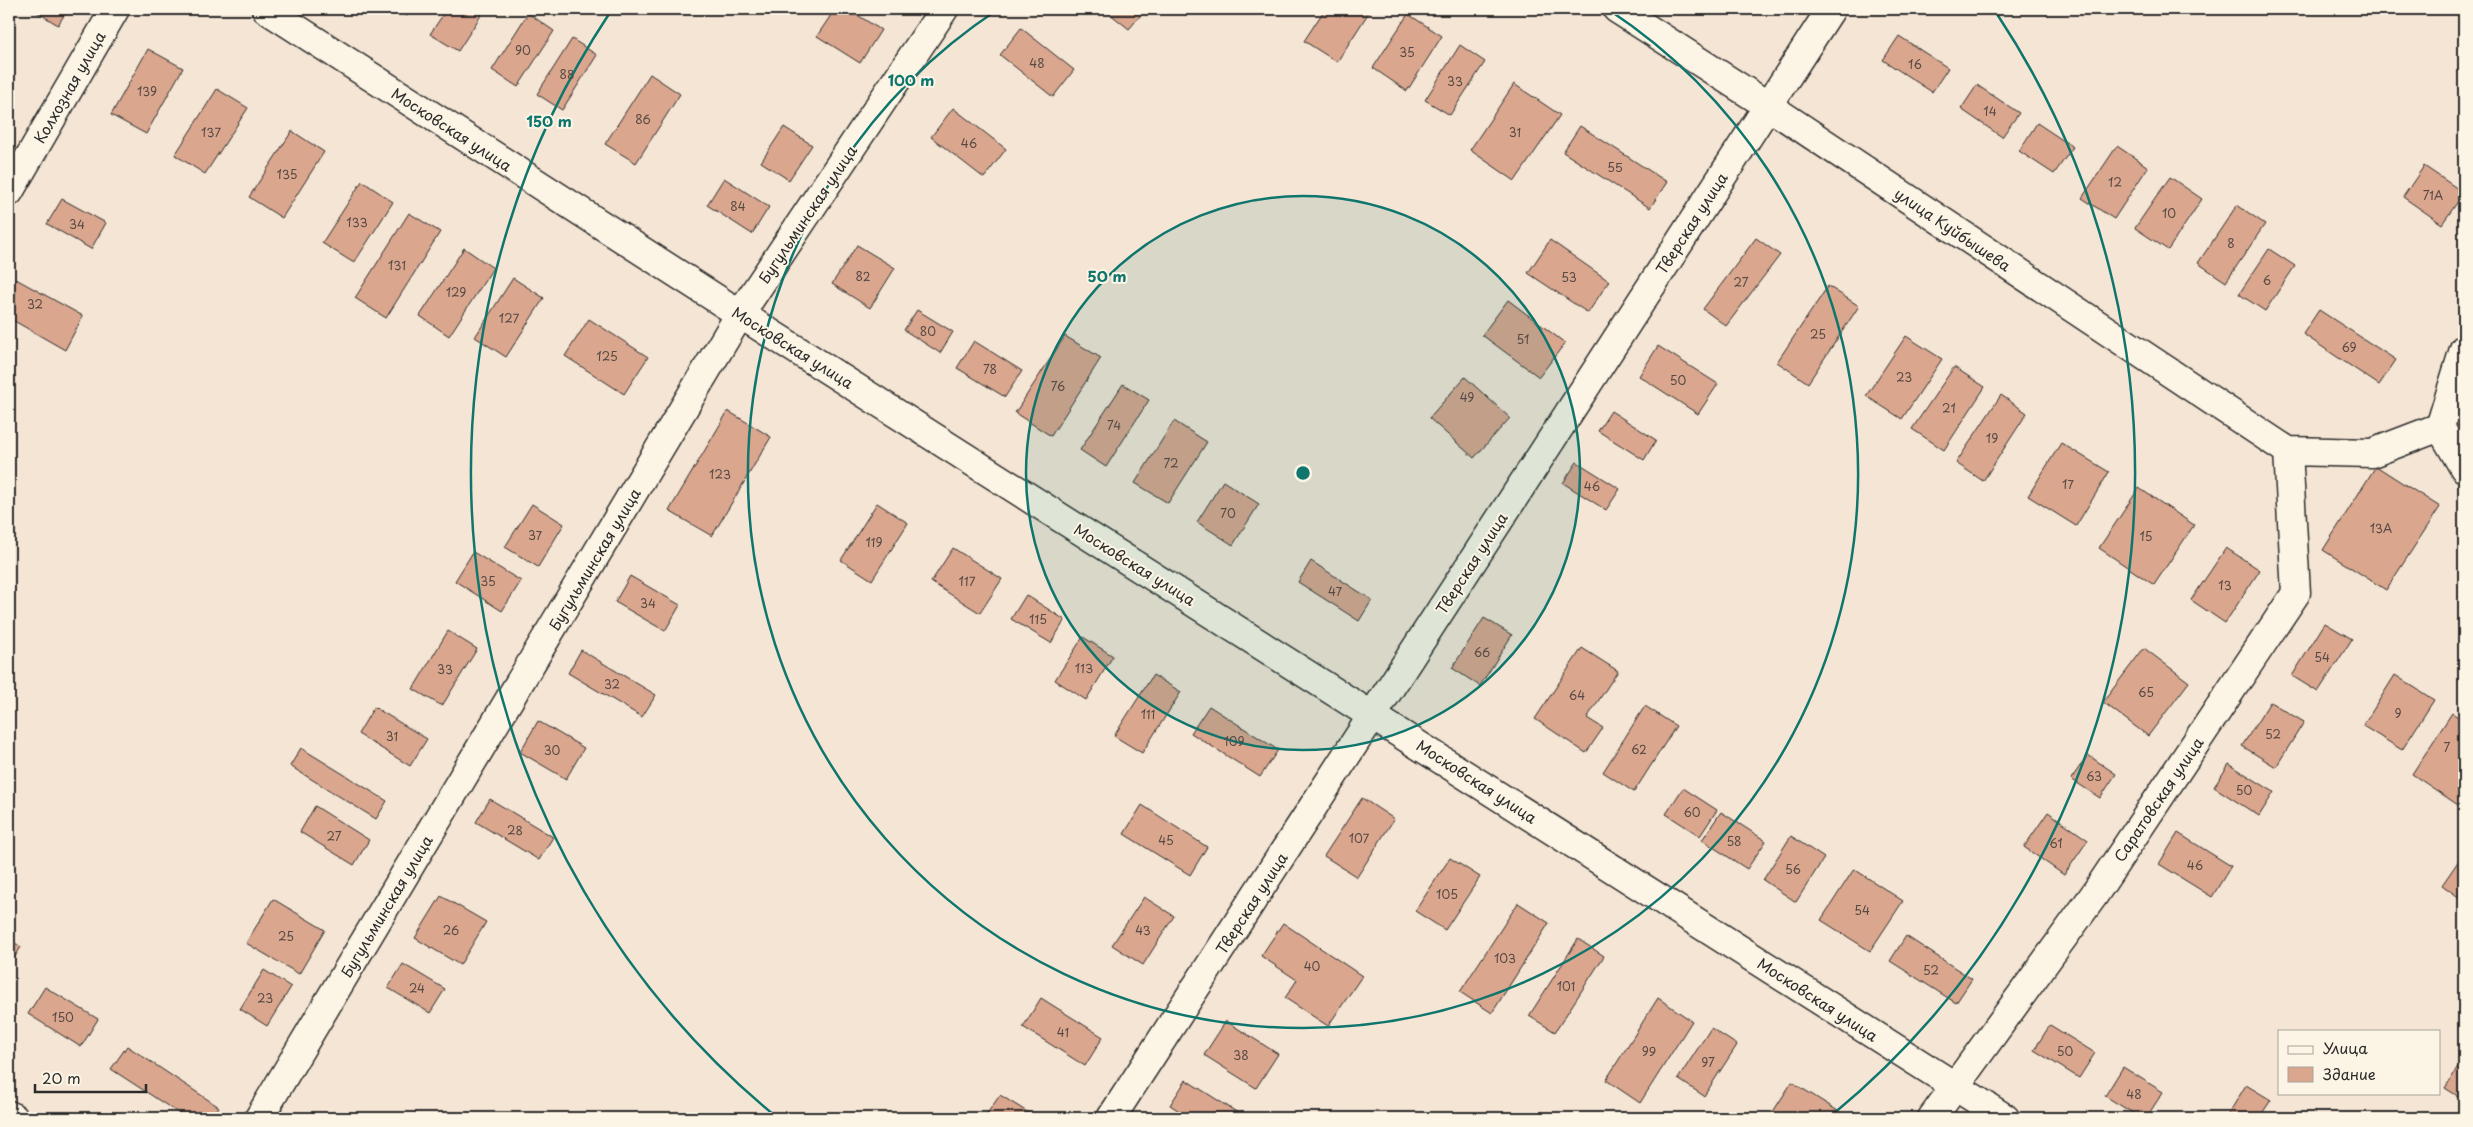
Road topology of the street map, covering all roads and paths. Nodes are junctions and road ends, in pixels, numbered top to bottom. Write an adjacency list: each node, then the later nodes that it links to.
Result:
1 (115, 9): 7 (street, Колхозная улица)
2 (266, 9): 8 (street, Московская улица)
3 (944, 9): 8 (street, Бугульминская улица)
4 (1617, 9): 6 (street, улица Куйбышева)
5 (1831, 9): 6 (street, Тверская улица)
6 (1768, 105): 11 (street, улица Куйбышева); 13 (street, Тверская улица)
7 (9, 192)
8 (740, 314): 13 (street, Московская улица); 17 (street, Бугульминская улица)
9 (2464, 349): 10 (street)
10 (2440, 427): 11 (street); 12 (street)
11 (2288, 451): 14 (street, Саратовская улица)
12 (2464, 468)
13 (1373, 714): 14 (street, Московская улица); 18 (street, Тверская улица)
14 (1954, 1087): 19 (street, Саратовская улица); 20 (street, Московская улица)
15 (9, 1115): 16 (street)
16 (14, 1118)
17 (259, 1118)
18 (1111, 1118)
19 (1932, 1118)
20 (2005, 1118)

